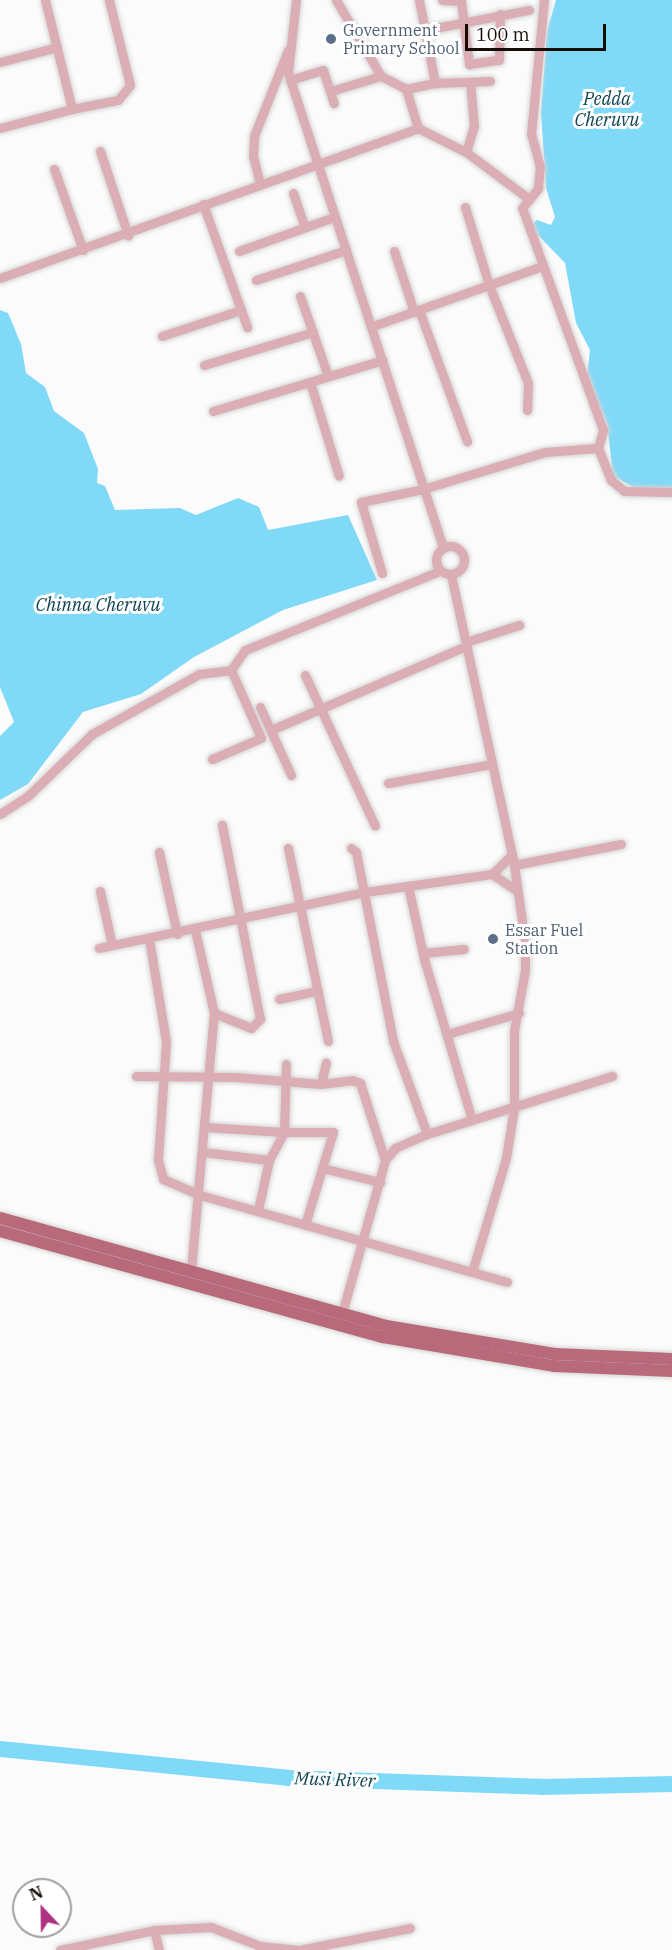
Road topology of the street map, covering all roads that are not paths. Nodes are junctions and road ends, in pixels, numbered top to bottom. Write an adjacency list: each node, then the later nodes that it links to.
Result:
1 (45, 0): 13 (street)
2 (109, 0): 23 (street)
3 (296, 0): 12 (street)
4 (336, 0): 15 (street)
5 (419, 0): 11 (street)
6 (445, 0): 10 (street)
7 (544, 0): 32 (street)
8 (529, 10): 9 (street)
9 (500, 14): 10 (street); 10 (street)
10 (464, 21): 11 (street)
11 (425, 30): 19 (street)
12 (291, 45): 16 (street); 30 (street)
13 (57, 47): 14 (street); 23 (street)
14 (0, 62)
15 (381, 76): 20 (street); 21 (street)
16 (290, 80): 21 (street); 28 (street)
17 (489, 81): 18 (street)
18 (470, 82): 19 (street); 27 (street)
19 (435, 83): 20 (street)
20 (406, 88): 25 (street)
21 (331, 91): 22 (street)
22 (334, 103)
23 (72, 109): 24 (street)
24 (0, 128)
25 (418, 128): 27 (street); 28 (street)
26 (100, 151): 37 (street)
27 (466, 152): 32 (street)
28 (316, 164): 30 (street); 35 (street)
29 (54, 169): 38 (street)
30 (260, 184): 33 (street)
31 (293, 193): 36 (street)
32 (530, 199): 42 (street)
33 (203, 204): 37 (street); 47 (street)
34 (465, 207): 45 (street)
35 (334, 216): 36 (street); 39 (street)
36 (305, 227): 40 (street)
37 (128, 235): 38 (street)
38 (83, 250): 43 (street)
39 (346, 250): 44 (street); 49 (street)
40 (239, 251)
41 (394, 251): 48 (street)
42 (543, 266): 45 (street); 60 (street)
43 (0, 278)
44 (256, 280)
45 (489, 285): 48 (street); 57 (street)
46 (300, 296): 51 (street)
47 (240, 310): 50 (street); 52 (street)
48 (417, 311): 49 (street); 59 (street)
49 (373, 326): 53 (street)
50 (247, 327)
51 (313, 332): 54 (street); 55 (street)
52 (162, 336)
53 (383, 360): 55 (street); 62 (street)
54 (204, 365)
55 (327, 376): 56 (street)
56 (310, 382): 58 (street); 61 (street)
57 (527, 410)
58 (213, 411)
59 (467, 441)
60 (598, 448): 62 (street); 63 (street)
61 (339, 476)
62 (423, 489): 64 (street); 66 (street)
63 (672, 492)
64 (443, 548): 65 (street); 67 (street)
65 (440, 571): 67 (street); 70 (street)
66 (382, 573)
67 (451, 574): 69 (street)
68 (519, 625): 69 (street)
69 (466, 644): 73 (street); 76 (street)
70 (231, 670): 75 (street); 79 (street)
71 (305, 675): 73 (street)
72 (260, 707): 74 (street)
73 (320, 708): 74 (street); 81 (street)
74 (271, 730): 77 (street)
75 (212, 759)
76 (492, 764): 78 (street); 86 (street)
77 (291, 775)
78 (388, 783)
79 (0, 814)
80 (222, 825): 93 (street)
81 (375, 826)
82 (621, 844): 86 (street)
83 (288, 848): 92 (street)
84 (351, 848): 91 (street)
85 (159, 852): 95 (street)
86 (513, 860): 87 (street); 90 (street)
87 (492, 874): 88 (street); 90 (street)
88 (408, 886): 91 (street); 100 (street)
89 (100, 891): 97 (street)
90 (517, 891): 103 (street)
91 (364, 892): 92 (street); 119 (street)
92 (300, 905): 93 (street); 101 (street)
93 (240, 919): 94 (street); 104 (street)
94 (195, 930): 95 (street); 104 (street)
95 (177, 934): 96 (street)
96 (149, 939): 97 (street); 110 (street)
97 (112, 945): 98 (street)
98 (99, 948)
99 (464, 949): 100 (street)
100 (423, 953): 105 (street)
101 (318, 991): 102 (street); 106 (street)
102 (279, 999)
103 (519, 1012): 105 (street); 115 (street)
104 (214, 1013): 112 (street)
105 (447, 1034): 116 (street)
106 (328, 1041)
107 (326, 1063): 114 (street)
108 (286, 1064): 113 (street)
109 (136, 1076): 110 (street)
110 (164, 1076): 112 (street); 125 (street)
111 (612, 1076): 115 (street)
112 (206, 1077): 113 (street); 117 (street)
113 (286, 1081): 114 (street); 118 (street)
114 (321, 1084): 122 (street)
115 (514, 1108): 116 (street); 132 (street)
116 (472, 1120): 119 (street)
117 (204, 1127): 118 (street); 120 (street)
118 (284, 1132): 121 (street); 123 (street)
119 (427, 1134): 122 (street)
120 (203, 1152): 121 (street); 125 (street)
121 (269, 1160): 126 (street)
122 (385, 1160): 124 (street)
123 (322, 1168): 124 (street); 128 (street)
124 (380, 1182): 130 (street)
125 (200, 1195): 126 (street); 131 (street)
126 (258, 1210): 128 (street)
127 (0, 1218): 131 (main road)
128 (305, 1225): 130 (street)
129 (0, 1231): 136 (main road)
130 (364, 1241): 132 (street); 134 (street)
131 (191, 1270): 134 (main road)
132 (472, 1272): 133 (street)
133 (507, 1282)
134 (342, 1313): 135 (main road)
135 (672, 1359)
136 (672, 1371)
137 (410, 1928): 139 (street)
138 (154, 1930): 140 (street); 141 (street); 142 (street)
139 (350, 1939): 140 (street); 143 (street)
140 (261, 1948)
141 (64, 1950)
142 (159, 1950)
143 (353, 1950)

